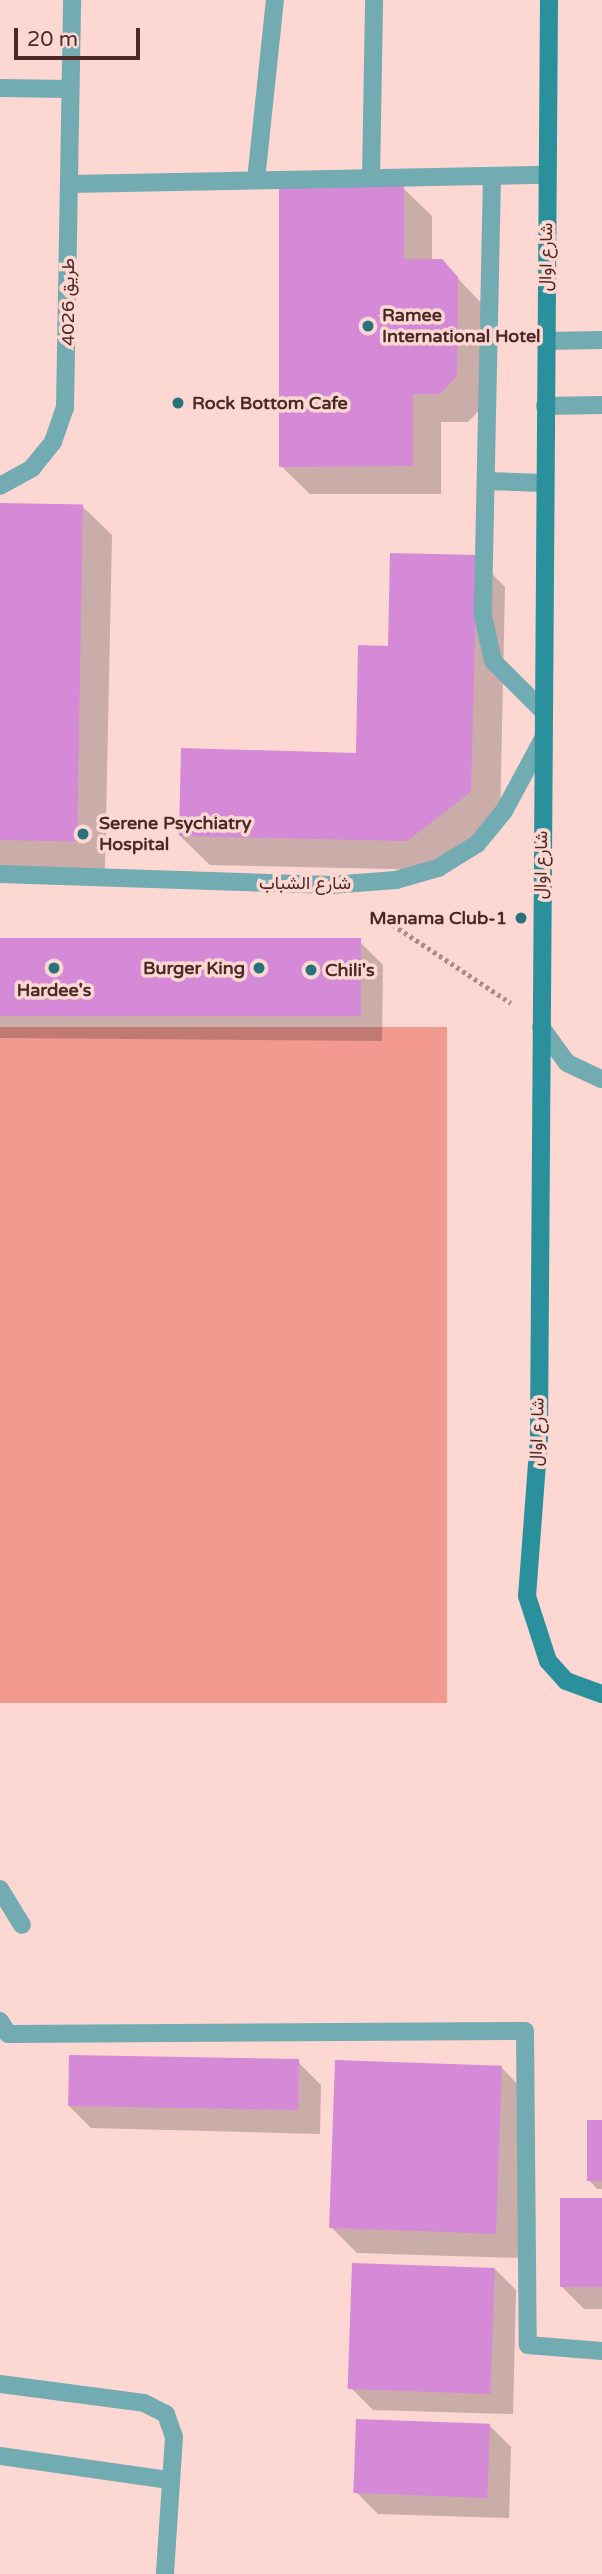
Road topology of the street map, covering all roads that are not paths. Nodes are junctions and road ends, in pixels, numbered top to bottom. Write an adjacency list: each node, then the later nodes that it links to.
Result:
1 (72, 0): 6 (street, طريق 4026)
2 (275, 0): 10 (street)
3 (374, 0): 9 (street)
4 (549, 0): 7 (main road, شارع اوال)
5 (0, 88): 6 (street)
6 (70, 89): 11 (street, طريق 4026)
7 (547, 175): 8 (street); 13 (main road, شارع اوال)
8 (492, 176): 9 (street); 16 (street)
9 (371, 178): 10 (street)
10 (256, 180): 11 (street)
11 (68, 184): 18 (street, طريق 4026)
12 (602, 340): 13 (street)
13 (545, 341): 15 (main road, شارع اوال)
14 (602, 405): 15 (street)
15 (545, 406): 17 (main road, شارع اوال)
16 (487, 481): 17 (street); 19 (street)
17 (543, 483): 19 (main road, شارع اوال)
18 (0, 486)
19 (544, 712): 20 (main road, شارع اوال)
20 (543, 739): 21 (street, شارع الشباب); 22 (main road, شارع اوال)
21 (0, 874)
22 (538, 1020): 23 (street); 24 (main road, شارع اوال)
23 (602, 1079)
24 (602, 1695)
25 (0, 1889): 26 (street)
26 (22, 1925)
27 (0, 2021): 28 (street)
28 (602, 2351)
29 (0, 2384): 31 (street)
30 (0, 2456): 31 (street)
31 (169, 2480): 32 (street)
32 (165, 2574)

